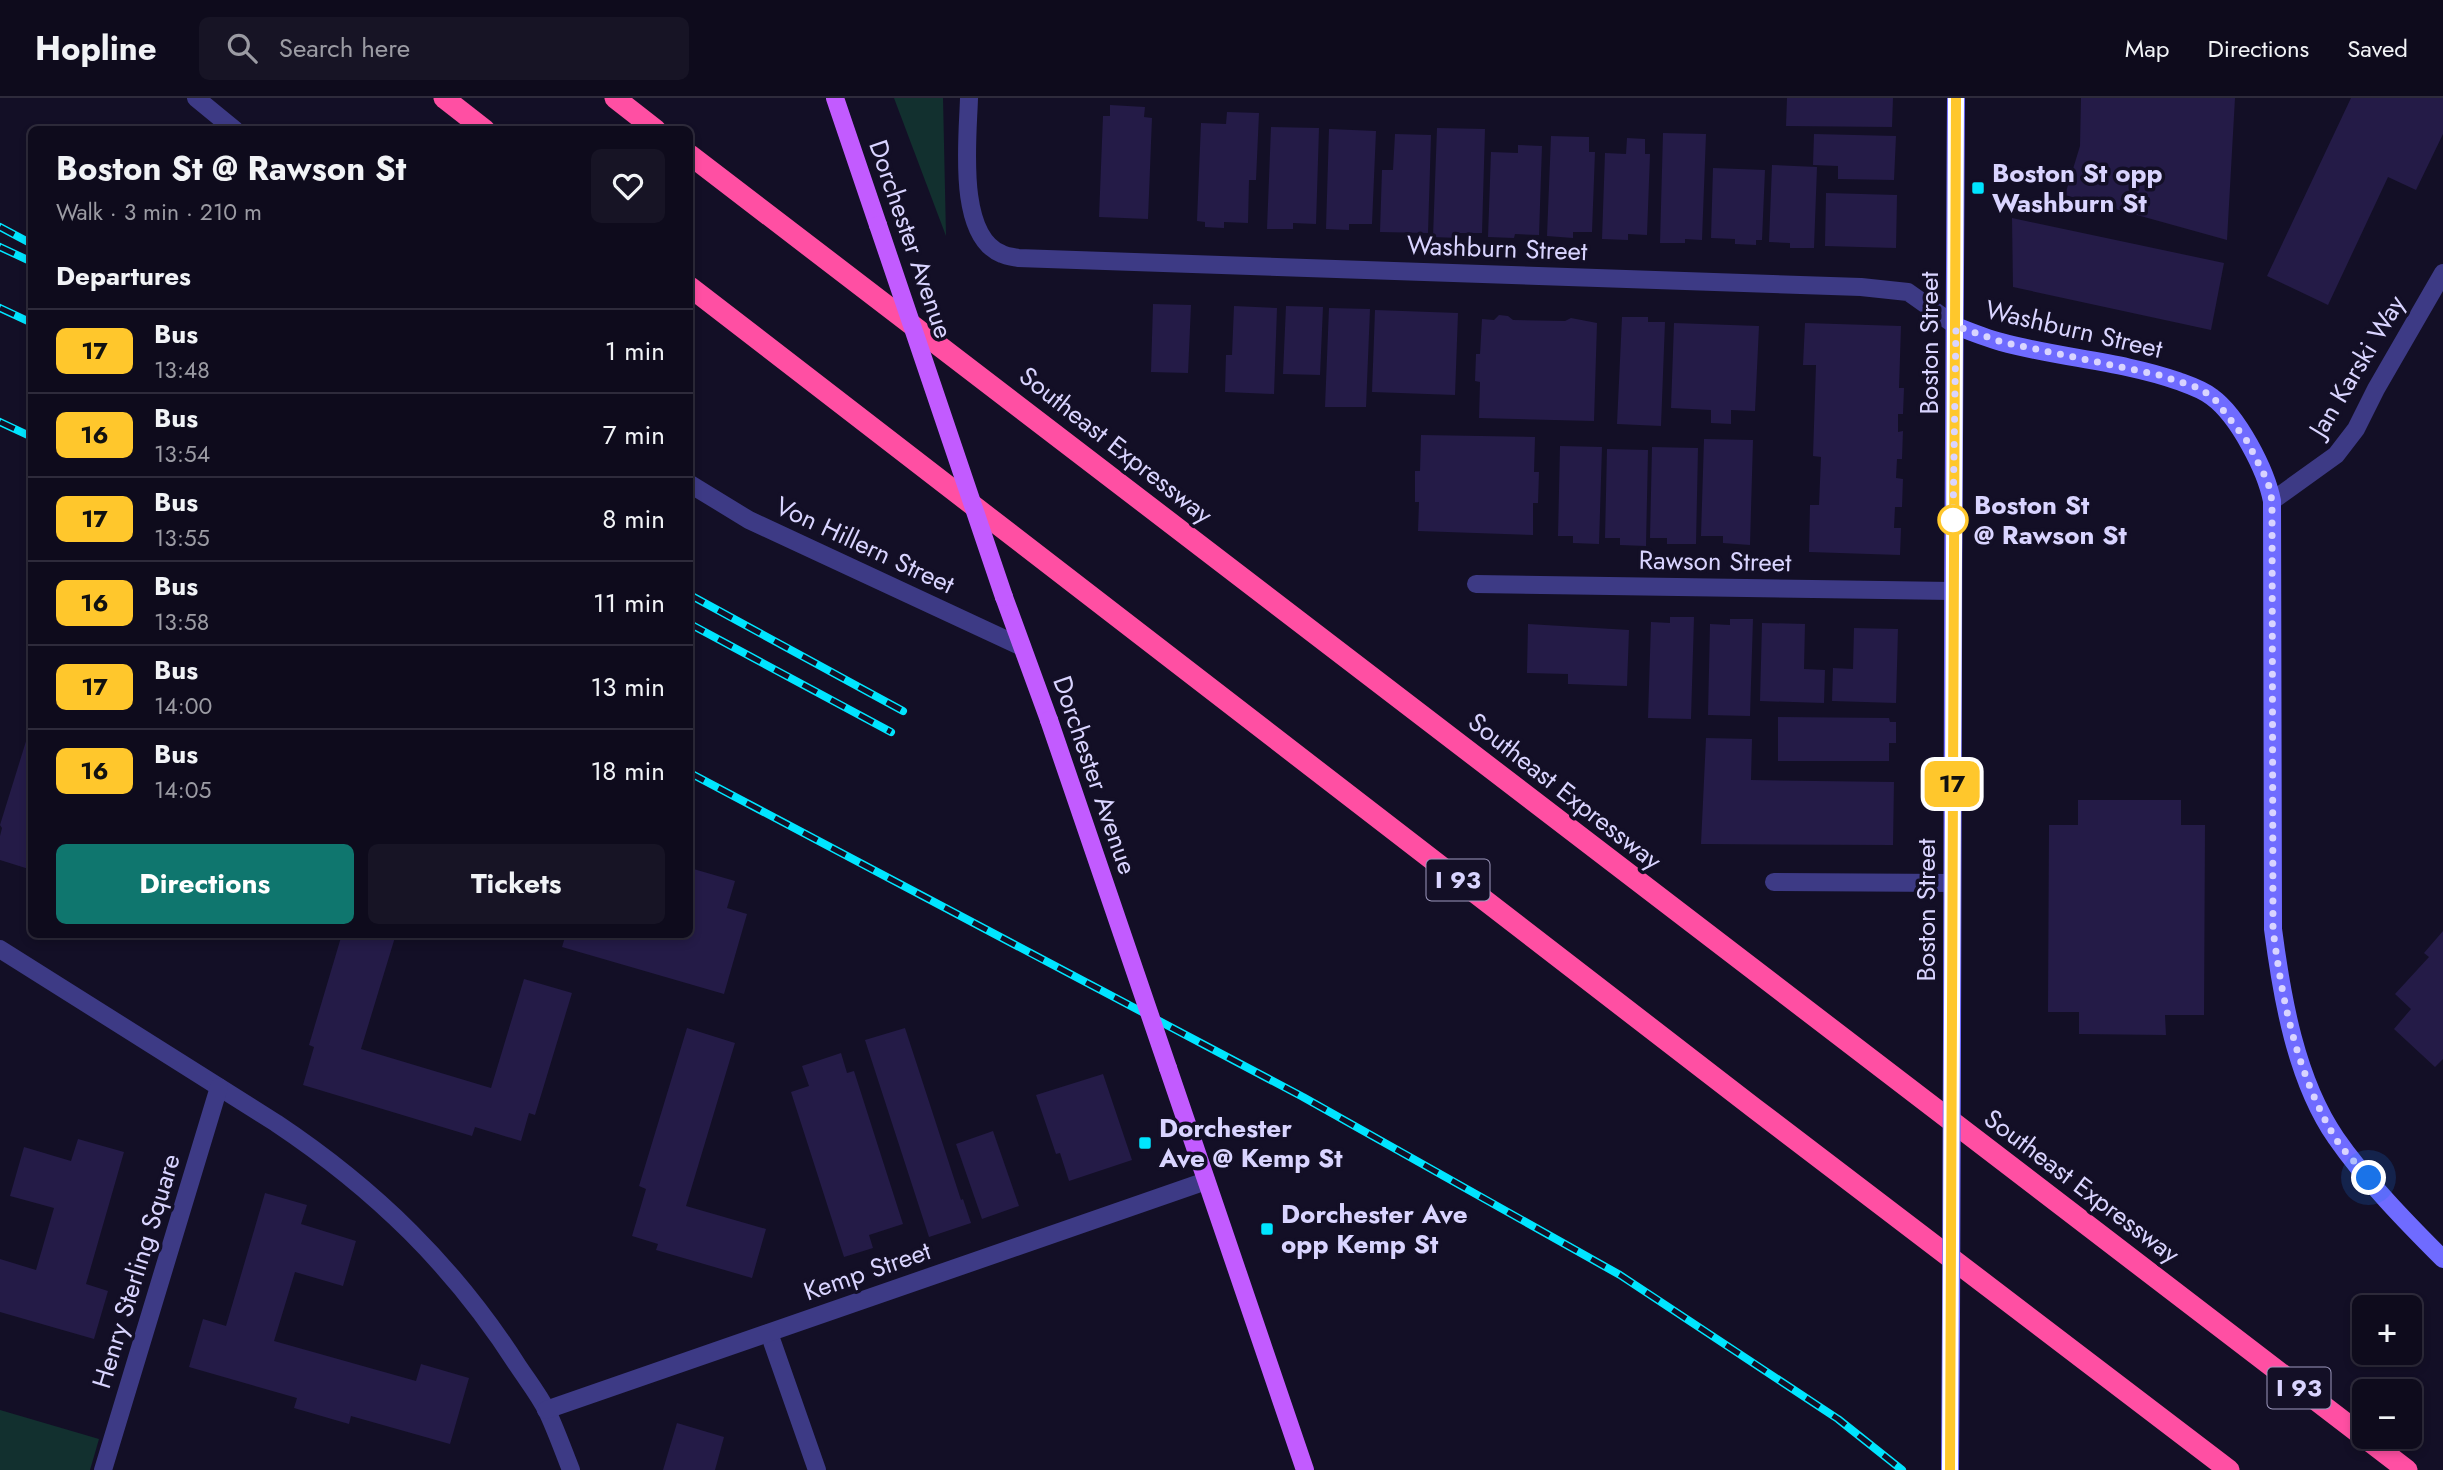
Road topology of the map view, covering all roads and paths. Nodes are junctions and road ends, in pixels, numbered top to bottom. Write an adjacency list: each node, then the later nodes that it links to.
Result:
1 (196, 98): 7 (street)
2 (444, 98): 8 (highway)
3 (615, 98): 9 (highway)
4 (835, 98): 18 (main road, Dorchester Avenue, bridge)
5 (969, 98): 13 (street, Washburn Street)
6 (1956, 98): 13 (main road, Boston Street)
7 (229, 126)
8 (480, 126)
9 (651, 126)
10 (693, 157): 33 (highway, Southeast Expressway / I 93)
11 (2443, 273): 15 (street, Jan Karski Way)
12 (693, 289): 32 (highway, I 93)
13 (1956, 326): 15 (main road, Washburn Street); 17 (main road, Boston Street)
14 (693, 486): 18 (street, Von Hillern Street)
15 (2272, 501): 24 (main road, Washburn Street)
16 (1476, 584): 17 (street, Rawson Street)
17 (1952, 591): 20 (main road, Boston Street)
18 (1022, 647): 23 (main road, Dorchester Avenue, bridge)
19 (1774, 882): 20 (street)
20 (1952, 883): 31 (main road, Boston Street, bridge)
21 (0, 948): 22 (street)
22 (219, 1087): 26 (street); 27 (street, Henry Sterling Square)
23 (1206, 1181): 25 (street, Kemp Street); 30 (main road, Dorchester Avenue)
24 (2443, 1259)
25 (769, 1332): 26 (street, Kemp Street); 29 (street)
26 (546, 1410): 28 (street)
27 (103, 1470)
28 (571, 1470)
29 (817, 1470)
30 (1305, 1470)
31 (1950, 1470)
32 (2229, 1470)
33 (2407, 1470)

